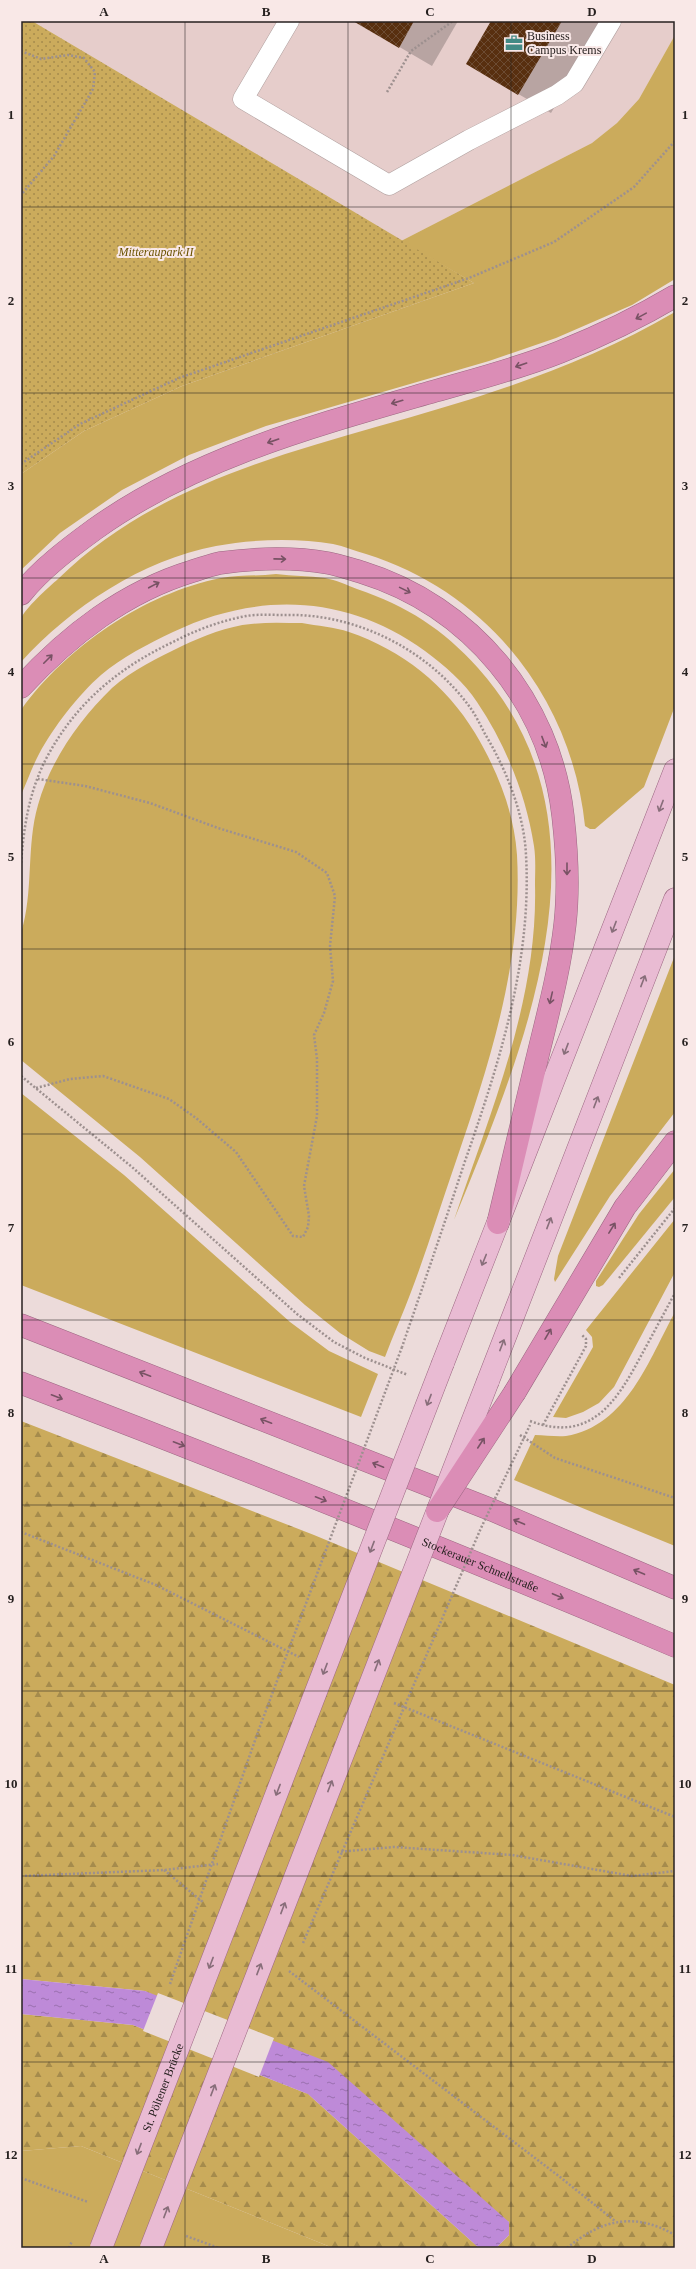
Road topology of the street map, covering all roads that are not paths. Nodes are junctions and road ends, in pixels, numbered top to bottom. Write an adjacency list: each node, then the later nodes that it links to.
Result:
1 (289, 21): 2 (lane)
2 (611, 21)
3 (675, 296): 4 (highway, one-way to 4)
4 (21, 594)
5 (21, 687): 9 (highway, one-way to 9)
6 (675, 770): 9 (main road, St. Pöltener Brücke, one-way to 9)
7 (675, 899): 12 (main road, one-way to 7, bridge)
8 (675, 1142): 12 (highway, one-way to 8, bridge)
9 (498, 1223): 15 (main road, St. Pöltener Brücke, one-way to 15, bridge)
10 (21, 1325): 13 (highway, one-way to 10)
11 (21, 1383): 14 (highway, Stockerauer Schnellstraße, one-way to 14)
12 (437, 1511): 16 (main road, one-way to 12, bridge)
13 (675, 1588)
14 (675, 1646)
15 (101, 2248)
16 (152, 2248)

